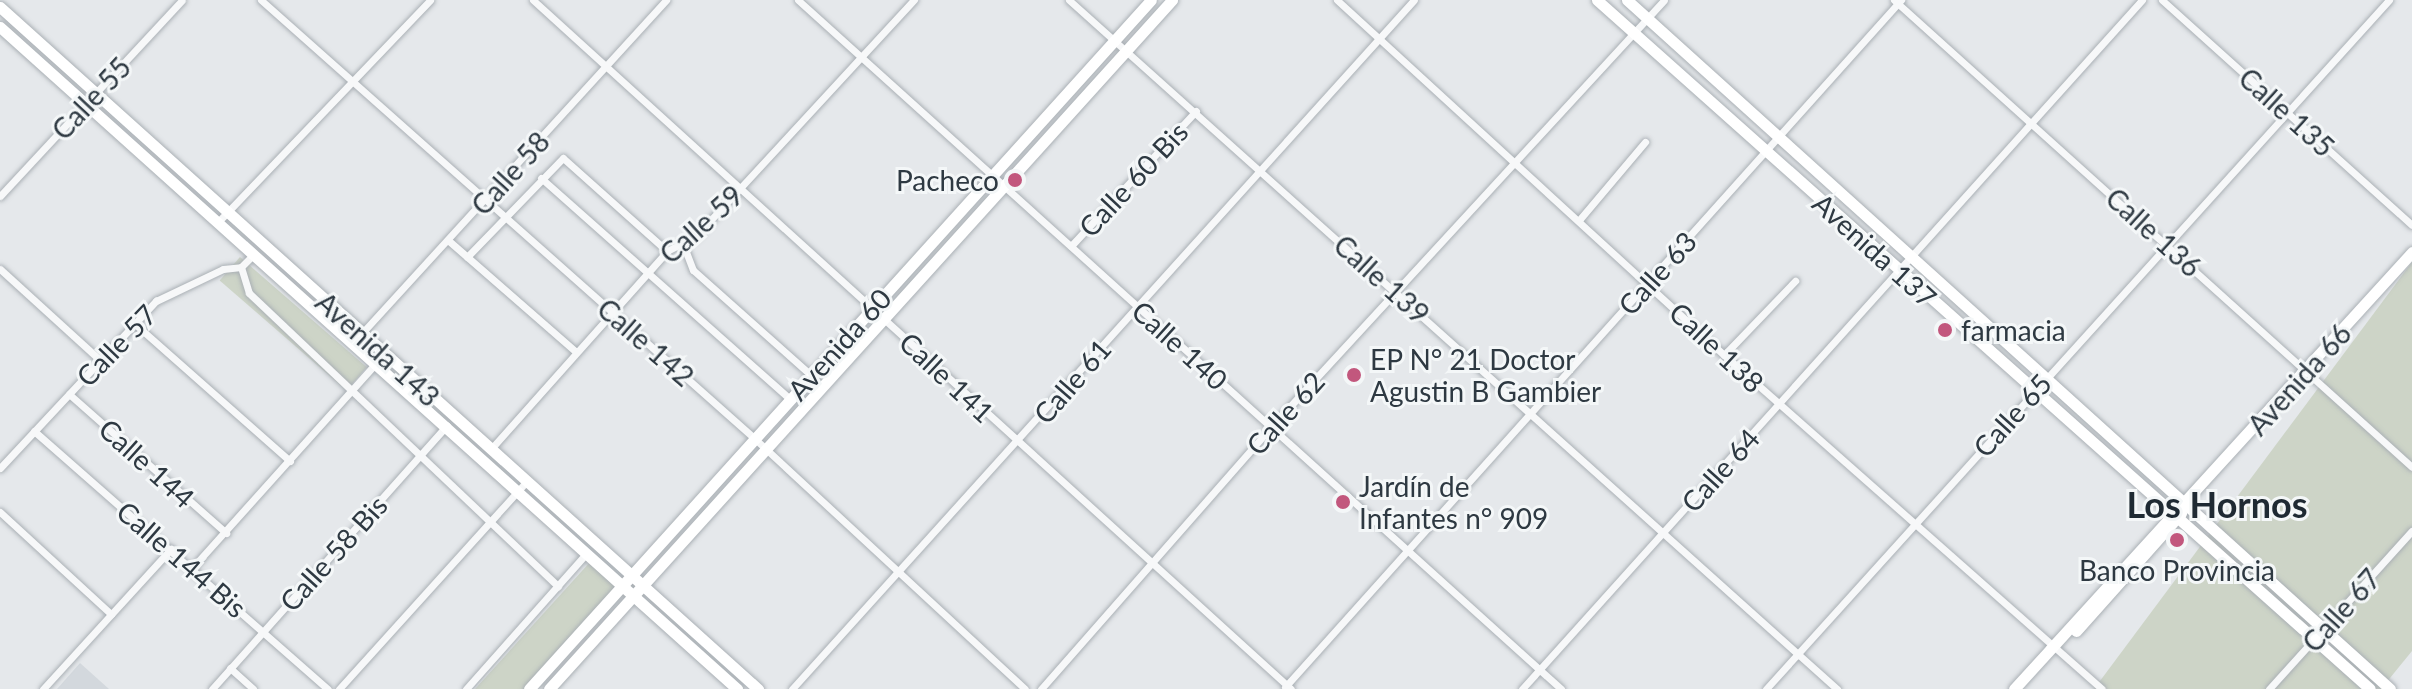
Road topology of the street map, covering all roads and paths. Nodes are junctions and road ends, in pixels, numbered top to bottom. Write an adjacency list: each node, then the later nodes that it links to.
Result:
1 (182, 0): 30 (street, Calle 55)
2 (261, 0): 29 (street, Calle 142)
3 (430, 0): 29 (street)
4 (533, 0): 28 (street, Calle 141)
5 (666, 0): 28 (street, Calle 58)
6 (798, 0): 27 (street, Calle 140)
7 (914, 0): 27 (street, Calle 59)
8 (1069, 0): 25 (street, Calle 139)
9 (1151, 0): 25 (main road, Avenida 60)
10 (1172, 0): 26 (main road, Avenida 60)
11 (1337, 0): 24 (street, Calle 138)
12 (1414, 0): 24 (street, Calle 61)
13 (1597, 0): 23 (main road, Avenida 137)
14 (1627, 0): 21 (main road, Avenida 137)
15 (1664, 0): 21 (street, Calle 62)
16 (2142, 0): 34 (street, Calle 64)
17 (2162, 0): 33 (street, Calle 135)
18 (2389, 0): 33 (street, Calle 65)
19 (1898, 1): 34 (street, Calle 136); 35 (street, Calle 63)
20 (0, 7): 30 (main road, Avenida 143)
21 (1647, 18): 23 (street, Calle 62); 35 (main road, Avenida 137)
22 (0, 27): 31 (main road, Avenida 143)
23 (1634, 33): 37 (main road, Avenida 137); 38 (street, Calle 62)
24 (1380, 38): 38 (street, Calle 138); 39 (street, Calle 61)
25 (1115, 40): 26 (street, Calle 139); 40 (main road, Avenida 60)
26 (1126, 50): 32 (street, Calle 139); 43 (main road, Avenida 60)
27 (862, 58): 40 (street, Calle 140); 42 (street, Calle 59)
28 (608, 64): 42 (street, Calle 141); 45 (street, Calle 58)
29 (354, 85): 45 (street, Calle 142); 46 (street)
30 (97, 93): 31 (street, Calle 55); 46 (main road, Avenida 143)
31 (86, 105): 44 (street, Calle 55); 49 (main road, Avenida 143)
32 (1196, 111): 39 (street, Calle 139); 54 (street, Calle 60 Bis)
33 (2288, 112): 50 (street, Calle 135); 53 (street, Calle 65)
34 (2030, 123): 53 (street, Calle 136); 59 (street, Calle 64)
35 (1778, 138): 37 (street, Calle 63); 59 (main road, Avenida 137)
36 (1645, 142): 48 (street)
37 (1765, 151): 63 (main road, Avenida 137); 65 (street, Calle 63)
38 (1518, 162): 48 (street, Calle 138); 66 (street, Calle 62)
39 (1261, 169): 66 (street, Calle 139); 67 (street, Calle 61)
40 (991, 176): 43 (street, Calle 140); 68 (main road, Avenida 60)
41 (541, 178): 47 (street); 55 (street); 62 (street)
42 (743, 187): 52 (street, Calle 59); 68 (street, Calle 141)
43 (1003, 187): 54 (street, Calle 140); 70 (main road, Avenida 60)
44 (0, 196)
45 (485, 201): 47 (street, Calle 142); 51 (street, Calle 58)
46 (228, 212): 49 (street); 72 (main road, Avenida 143)
47 (505, 218): 58 (street); 69 (street, Calle 142)
48 (1580, 219): 65 (street, Calle 138)
49 (218, 222): 57 (main road, Avenida 143)
50 (2412, 225)
51 (449, 241): 58 (street); 72 (street, Calle 58)
52 (683, 244): 55 (street, Calle 59); 79 (street)
53 (2167, 244): 78 (street, Calle 136); 80 (street, Calle 65)
54 (1071, 246): 67 (street, Calle 140)
55 (667, 251): 62 (street, Calle 59)
56 (2412, 252): 78 (main road, Avenida 66)
57 (253, 255): 60 (street, Calle 57); 73 (main road, Avenida 143)
58 (467, 257): 74 (street)
59 (1913, 258): 63 (street, Calle 64); 80 (main road, Avenida 137)
60 (241, 267): 71 (street, Calle 57); 82 (street)
61 (0, 269): 76 (street)
62 (650, 272): 69 (street, Calle 59); 84 (street)
63 (1900, 272): 81 (main road, Avenida 137); 85 (street, Calle 64)
64 (1795, 281): 75 (street)
65 (1649, 283): 75 (street, Calle 138); 86 (street, Calle 63)
66 (1397, 292): 86 (street, Calle 139); 88 (street, Calle 62)
67 (1137, 306): 88 (street, Calle 140); 92 (street, Calle 61)
68 (872, 308): 70 (street, Calle 141); 79 (main road, Avenida 60)
69 (613, 313): 74 (street, Calle 59); 91 (street, Calle 142)
70 (884, 319): 92 (street, Calle 141); 94 (main road, Avenida 60)
71 (135, 324): 76 (street, Calle 57); 96 (street)
72 (361, 334): 73 (street, Calle 58); 87 (main road, Avenida 143)
73 (352, 344): 77 (main road, Avenida 143)
74 (575, 351): 93 (street, Calle 59)
75 (1724, 355): 85 (street, Calle 138)
76 (99, 359): 83 (street, Calle 57)
77 (374, 365): 82 (street); 89 (main road, Avenida 143)
78 (2308, 370): 97 (street, Calle 136); 101 (main road, Avenida 66)
79 (811, 375): 84 (main road, Avenida 60)
80 (2045, 377): 81 (street, Calle 65); 101 (main road, Avenida 137)
81 (2033, 391): 103 (main road, Avenida 137); 105 (street, Calle 65)
82 (351, 392): 95 (street); 96 (street)
83 (69, 394): 90 (street, Calle 57); 108 (street, Calle 144)
84 (790, 399): 91 (main road, Avenida 60)
85 (1779, 404): 105 (street, Calle 138); 107 (street, Calle 64)
86 (1528, 413): 107 (street, Calle 139); 110 (street, Calle 63)
87 (454, 417): 89 (street, Calle 58 Bis); 93 (main road, Avenida 143)
88 (1271, 427): 110 (street, Calle 140); 112 (street, Calle 62)
89 (445, 428): 95 (street, Calle 58 Bis); 100 (main road, Avenida 143)
90 (34, 431): 98 (street, Calle 57); 109 (street, Calle 144 Bis)
91 (754, 438): 94 (street, Calle 142); 115 (main road, Avenida 60)
92 (1018, 442): 112 (street, Calle 141); 114 (street, Calle 61)
93 (490, 450): 99 (main road, Avenida 143)
94 (763, 450): 114 (street, Calle 142); 118 (main road, Avenida 60)
95 (421, 457): 104 (street); 122 (street, Calle 58 Bis)
96 (290, 461): 108 (street)
97 (2412, 467)
98 (0, 468)
99 (527, 481): 100 (street); 115 (main road, Avenida 143)
100 (517, 492): 104 (street); 111 (main road, Avenida 143)
101 (2183, 504): 103 (main road, Avenida 66); 121 (main road, Avenida 137)
102 (0, 512): 120 (street)
103 (2176, 515): 123 (main road, Avenida 137); 124 (main road, Avenida 66)
104 (491, 522): 117 (street); 133 (street)
105 (1914, 524): 124 (street, Calle 138); 125 (street, Calle 65)
106 (2412, 531): 121 (street, Calle 67)
107 (1663, 532): 125 (street, Calle 139); 127 (street, Calle 64)
108 (226, 533): 113 (street)
109 (171, 549): 113 (street, Calle 144 Bis); 120 (street)
110 (1405, 550): 127 (street, Calle 140); 128 (street, Calle 63)
111 (586, 554): 116 (main road, Avenida 143); 117 (street)
112 (1151, 564): 128 (street, Calle 141); 141 (street, Calle 62)
113 (193, 567): 122 (street, Calle 144 Bis)
114 (897, 573): 139 (street, Calle 61); 140 (street, Calle 142)
115 (630, 575): 116 (main road, Avenida 60); 118 (main road, Avenida 143)
116 (621, 585): 119 (main road, Avenida 143); 135 (main road, Avenida 60)
117 (558, 586): 134 (street)
118 (642, 586): 119 (main road, Avenida 60); 138 (main road, Avenida 143)
119 (633, 596): 136 (main road, Avenida 60); 137 (main road, Avenida 143)
120 (111, 614): 129 (street)
121 (2324, 629): 123 (street, Calle 67); 151 (main road, Avenida 137)
122 (264, 630): 126 (street, Calle 58 Bis); 132 (street, Calle 144 Bis)
123 (2315, 638): 149 (street, Calle 67); 150 (main road, Avenida 137)
124 (2056, 648): 146 (main road, Avenida 66); 147 (main road, Avenida 66); 148 (street, Calle 138)
125 (1798, 654): 144 (street, Calle 65); 145 (street, Calle 139)
126 (230, 668): 130 (street, Calle 58 Bis); 131 (street)
127 (1540, 670): 142 (street, Calle 64); 143 (street, Calle 140)
128 (1287, 688)
129 (43, 689)
130 (212, 689)
131 (253, 689)
132 (328, 689)
133 (339, 689)
134 (466, 689)
135 (529, 689)
136 (549, 689)
137 (737, 689)
138 (758, 689)
139 (792, 689)
140 (1025, 689)
141 (1041, 689)
142 (1522, 689)
143 (1561, 689)
144 (1766, 689)
145 (1837, 689)
146 (2014, 689)
147 (2024, 689)
148 (2102, 689)
149 (2269, 689)
150 (2370, 689)
151 (2390, 689)

